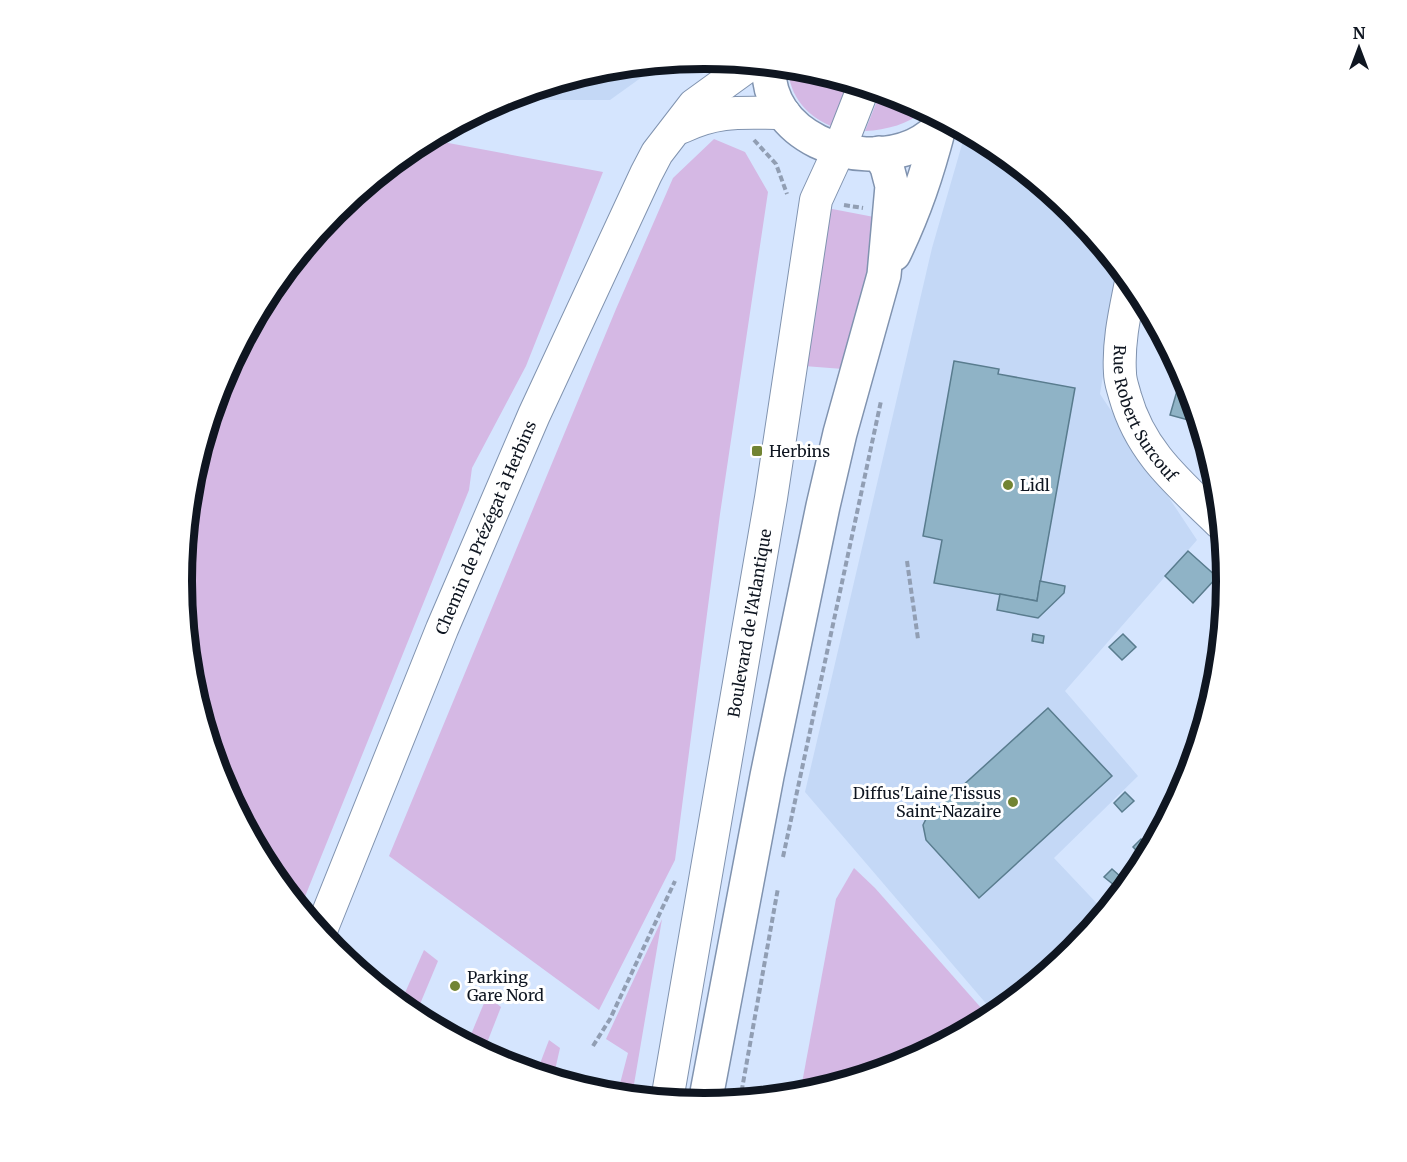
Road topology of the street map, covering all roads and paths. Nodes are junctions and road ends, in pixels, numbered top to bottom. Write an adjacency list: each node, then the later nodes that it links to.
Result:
1 (742, 70): 7 (street, Chemin de Prézégat à Herbins)
2 (770, 73): 4 (main road)
3 (861, 94): 9 (street, Boulevard de l'Atlantique)
4 (784, 113): 7 (street, Chemin de Prézégat à Herbins); 9 (main road)
5 (940, 127): 10 (main road)
6 (942, 128): 12 (main road)
7 (673, 131): 21 (street, Chemin de Prézégat à Herbins)
8 (747, 133): 11 (path)
9 (839, 150): 10 (main road); 23 (street, Boulevard de l'Atlantique)
10 (879, 153): 12 (main road)
11 (788, 193)
12 (884, 275): 25 (main road)
13 (1128, 296): 15 (street, Rue Robert Surcouf)
14 (882, 398): 18 (path)
15 (1211, 514)
16 (906, 561): 17 (path)
17 (918, 639)
18 (783, 860)
19 (681, 876): 22 (path)
20 (778, 882): 24 (path)
21 (324, 924)
22 (593, 1046)
23 (668, 1092)
24 (741, 1092)
25 (707, 1093)

